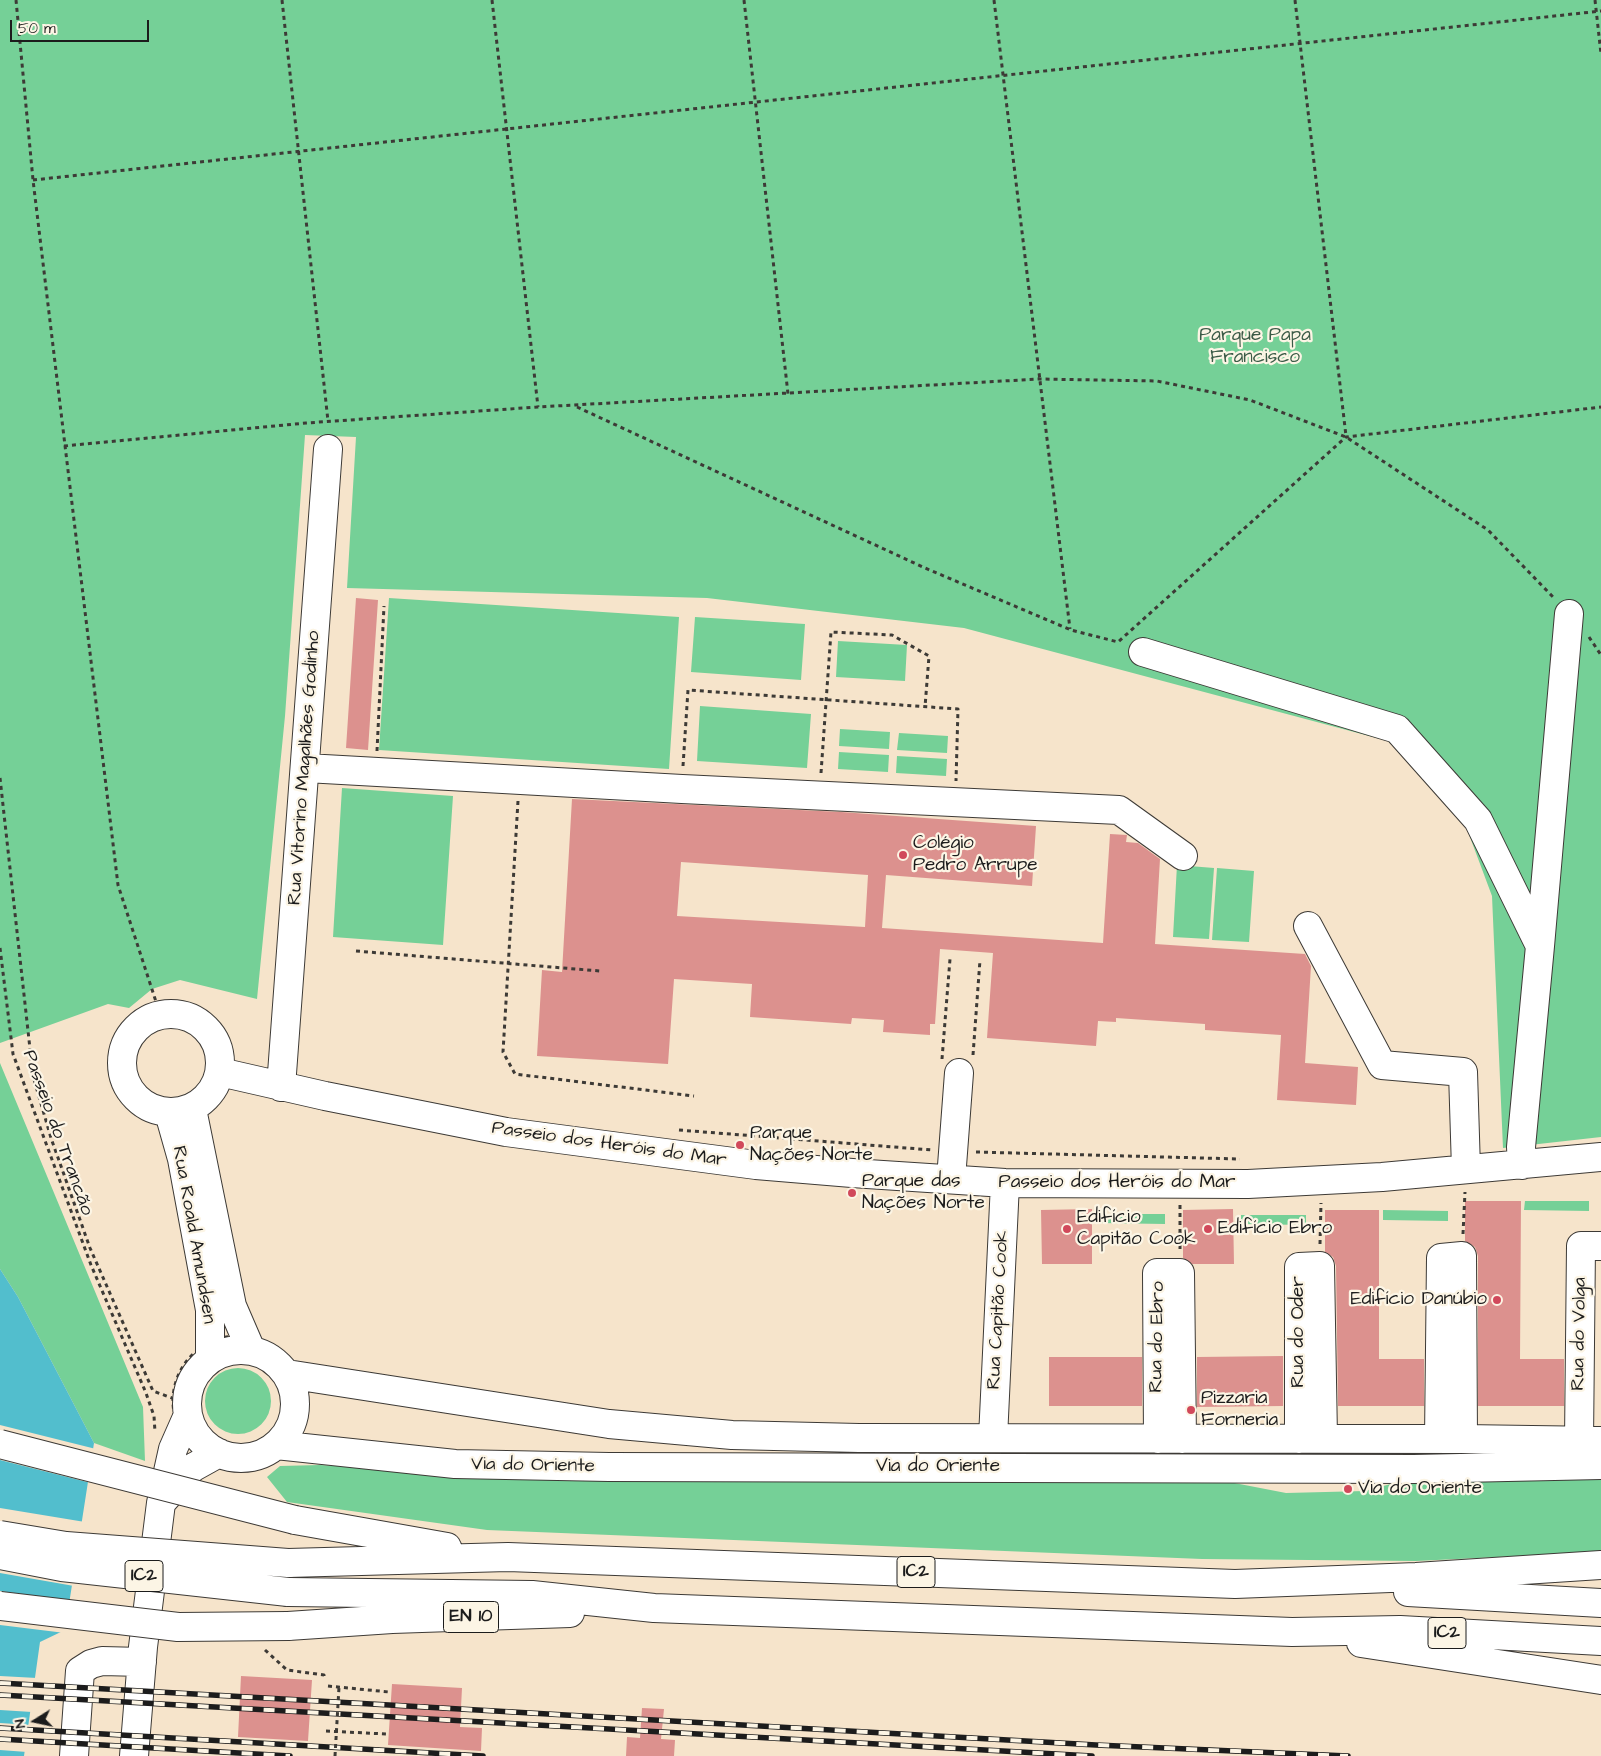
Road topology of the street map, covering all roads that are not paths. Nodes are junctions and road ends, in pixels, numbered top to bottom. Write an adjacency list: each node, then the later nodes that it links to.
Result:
1 (328, 450): 4 (main road, Rua Vitorino Magalhães Godinho)
2 (1569, 614): 7 (main road)
3 (1143, 652): 7 (main road)
4 (306, 768): 5 (main road); 10 (main road, Rua Vitorino Magalhães Godinho)
5 (1183, 856)
6 (1308, 926): 14 (main road)
7 (1540, 946): 13 (main road)
8 (958, 1066): 15 (main road)
9 (220, 1072): 10 (main road, Passeio dos Heróis do Mar); 11 (main road); 11 (main road)
10 (282, 1086): 15 (main road, Passeio dos Heróis do Mar)
11 (180, 1110): 21 (main road, Rua Roald Amundsen); 22 (main road, Rua Roald Amundsen)
12 (1601, 1157): 13 (main road, Passeio dos Heróis do Mar)
13 (1522, 1165): 14 (main road, Passeio dos Heróis do Mar)
14 (1466, 1169): 16 (main road, Passeio dos Heróis do Mar)
15 (951, 1179): 16 (main road, Passeio dos Heróis do Mar)
16 (1006, 1183): 25 (main road, Rua Capitão Cook)
17 (1601, 1246): 29 (main road, Rua do Volga)
18 (1462, 1256): 28 (main road)
19 (1320, 1266): 27 (main road, Rua do Oder)
20 (1180, 1273): 26 (main road, Rua do Ebro)
21 (248, 1343): 22 (main road); 23 (main road)
22 (210, 1350): 24 (main road)
23 (292, 1375): 25 (main road, Via do Oriente); 31 (main road)
24 (174, 1420): 32 (main road); 36 (main road)
25 (993, 1438): 26 (main road, Via do Oriente); 34 (main road); 35 (main road)
26 (1170, 1439): 27 (main road, Via do Oriente)
27 (1311, 1439): 28 (main road, Via do Oriente)
28 (1451, 1439): 29 (main road, Via do Oriente)
29 (1590, 1441)
30 (0, 1444): 39 (main road, bridge)
31 (281, 1446): 32 (main road); 34 (main road, Via do Oriente)
32 (214, 1456): 36 (main road)
33 (1601, 1465): 35 (main road, Via do Oriente)
34 (940, 1467): 35 (main road, Via do Oriente)
35 (1054, 1468)
36 (161, 1503): 47 (main road)
37 (0, 1535): 39 (main road, IC2, bridge)
38 (0, 1555): 44 (main road, IC2, bridge)
39 (508, 1557): 41 (main road, IC2)
40 (1601, 1565): 41 (main road)
41 (1324, 1580): 42 (main road, IC2)
42 (1601, 1603)
43 (0, 1606): 44 (main road, EN 10, bridge)
44 (654, 1608): 45 (main road, IC2)
45 (1292, 1632): 46 (main road, IC2); 48 (main road)
46 (1601, 1641)
47 (142, 1662): 49 (main road); 50 (main road)
48 (1601, 1680)
49 (134, 1755)
50 (74, 1756)

